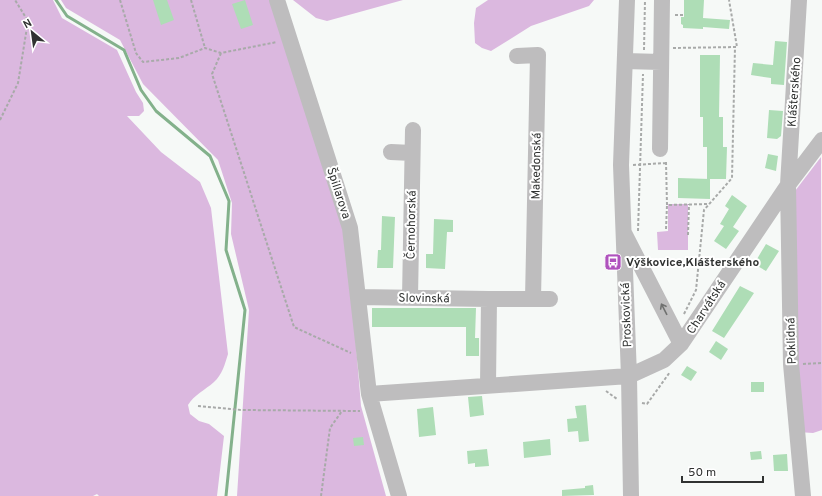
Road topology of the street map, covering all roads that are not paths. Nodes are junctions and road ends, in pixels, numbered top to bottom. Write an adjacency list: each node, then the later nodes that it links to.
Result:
1 (277, 0): 15 (street, Špillarova)
2 (626, 0): 7 (street, Proskovická)
3 (662, 0): 5 (street)
4 (799, 0): 13 (street, Klášterského)
5 (664, 55): 7 (street); 12 (street)
6 (517, 56): 17 (street, Makedonská)
7 (625, 61): 14 (street, Proskovická)
8 (413, 130): 11 (street, Černohorská)
9 (822, 140): 13 (street, Charvátská)
10 (391, 152): 11 (street)
11 (412, 153): 16 (street, Černohorská)
12 (664, 157)
13 (788, 185): 20 (street, Charvátská); 26 (street, Poklidná)
14 (623, 232): 20 (street, one-way to 14); 21 (street, Proskovická)
15 (358, 297): 16 (street, Slovinská); 23 (street, Špillarova)
16 (410, 298): 18 (street, Slovinská)
17 (533, 298): 18 (street, Slovinská); 19 (street, Slovinská)
18 (489, 299): 22 (street)
19 (550, 299)
20 (681, 344): 21 (street, Charvátská)
21 (629, 376): 22 (street); 25 (street, Proskovická)
22 (488, 385): 23 (street)
23 (369, 394): 24 (street, Špillarova)
24 (399, 496)
25 (631, 496)
26 (803, 496)

